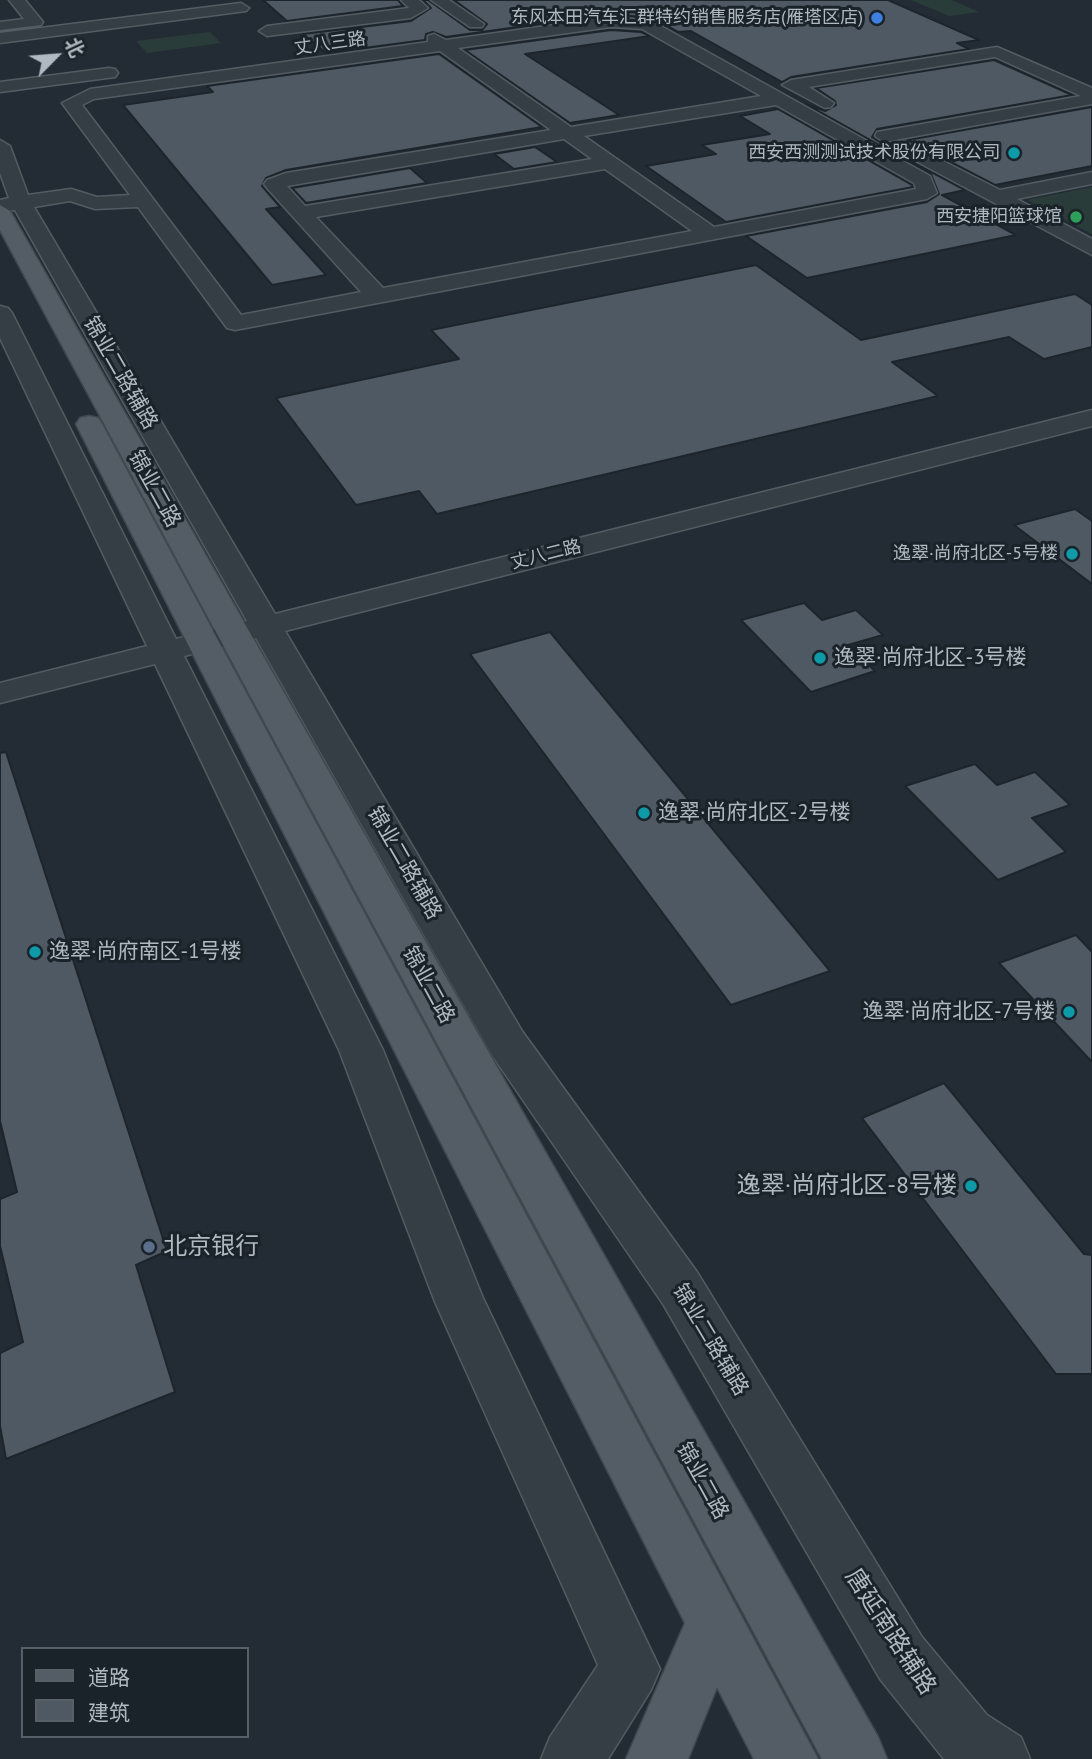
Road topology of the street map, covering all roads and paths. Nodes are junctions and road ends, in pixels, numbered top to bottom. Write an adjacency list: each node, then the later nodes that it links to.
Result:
1 (17, 0): 8 (street)
2 (409, 0): 5 (street)
3 (439, 0): 7 (street)
4 (624, 5): 7 (street, 丈八三路)
5 (250, 16): 10 (street); 12 (street)
6 (495, 17): 7 (street, 丈八三路)
7 (473, 22): 9 (street, 丈八三路)
8 (0, 26)
9 (419, 30): 11 (street); 12 (street, 丈八三路)
10 (0, 38)
11 (443, 45): 17 (street); 20 (street); 23 (street)
12 (286, 47): 13 (street, 丈八三路)
13 (257, 49)
14 (122, 69): 15 (street)
15 (0, 85)
16 (1092, 94): 19 (street)
17 (778, 99): 20 (street); 30 (street)
18 (1092, 100): 26 (street)
19 (837, 110)
20 (569, 133): 22 (street); 29 (street)
21 (0, 146): 28 (street)
22 (610, 162): 29 (street); 30 (street)
23 (101, 172): 25 (street); 27 (street)
24 (1092, 178): 26 (street)
25 (71, 195): 27 (street); 28 (street)
26 (997, 197): 31 (street)
27 (144, 201): 33 (street)
28 (7, 207): 36 (main road, 锦业二路)
29 (300, 213): 33 (street)
30 (709, 233): 33 (street)
31 (1092, 248)
32 (0, 254): 36 (main road, 锦业二路)
33 (377, 296)
34 (0, 313): 36 (street, 锦业二路辅路)
35 (1084, 416): 36 (street, 丈八二路)
36 (214, 631): 37 (street, 丈八二路); 38 (street, 丈八二路); 39 (street, 锦业二路辅路); 40 (main road, 锦业二路); 41 (street, 锦业二路辅路); 44 (main road, 锦业二路)
37 (0, 676)
38 (0, 692)
39 (843, 1560): 45 (street, 唐延南路辅路)
40 (715, 1622): 42 (main road); 43 (main road, 锦业二路)
41 (572, 1759)
42 (657, 1759)
43 (787, 1759)
44 (856, 1759)
45 (999, 1759)

